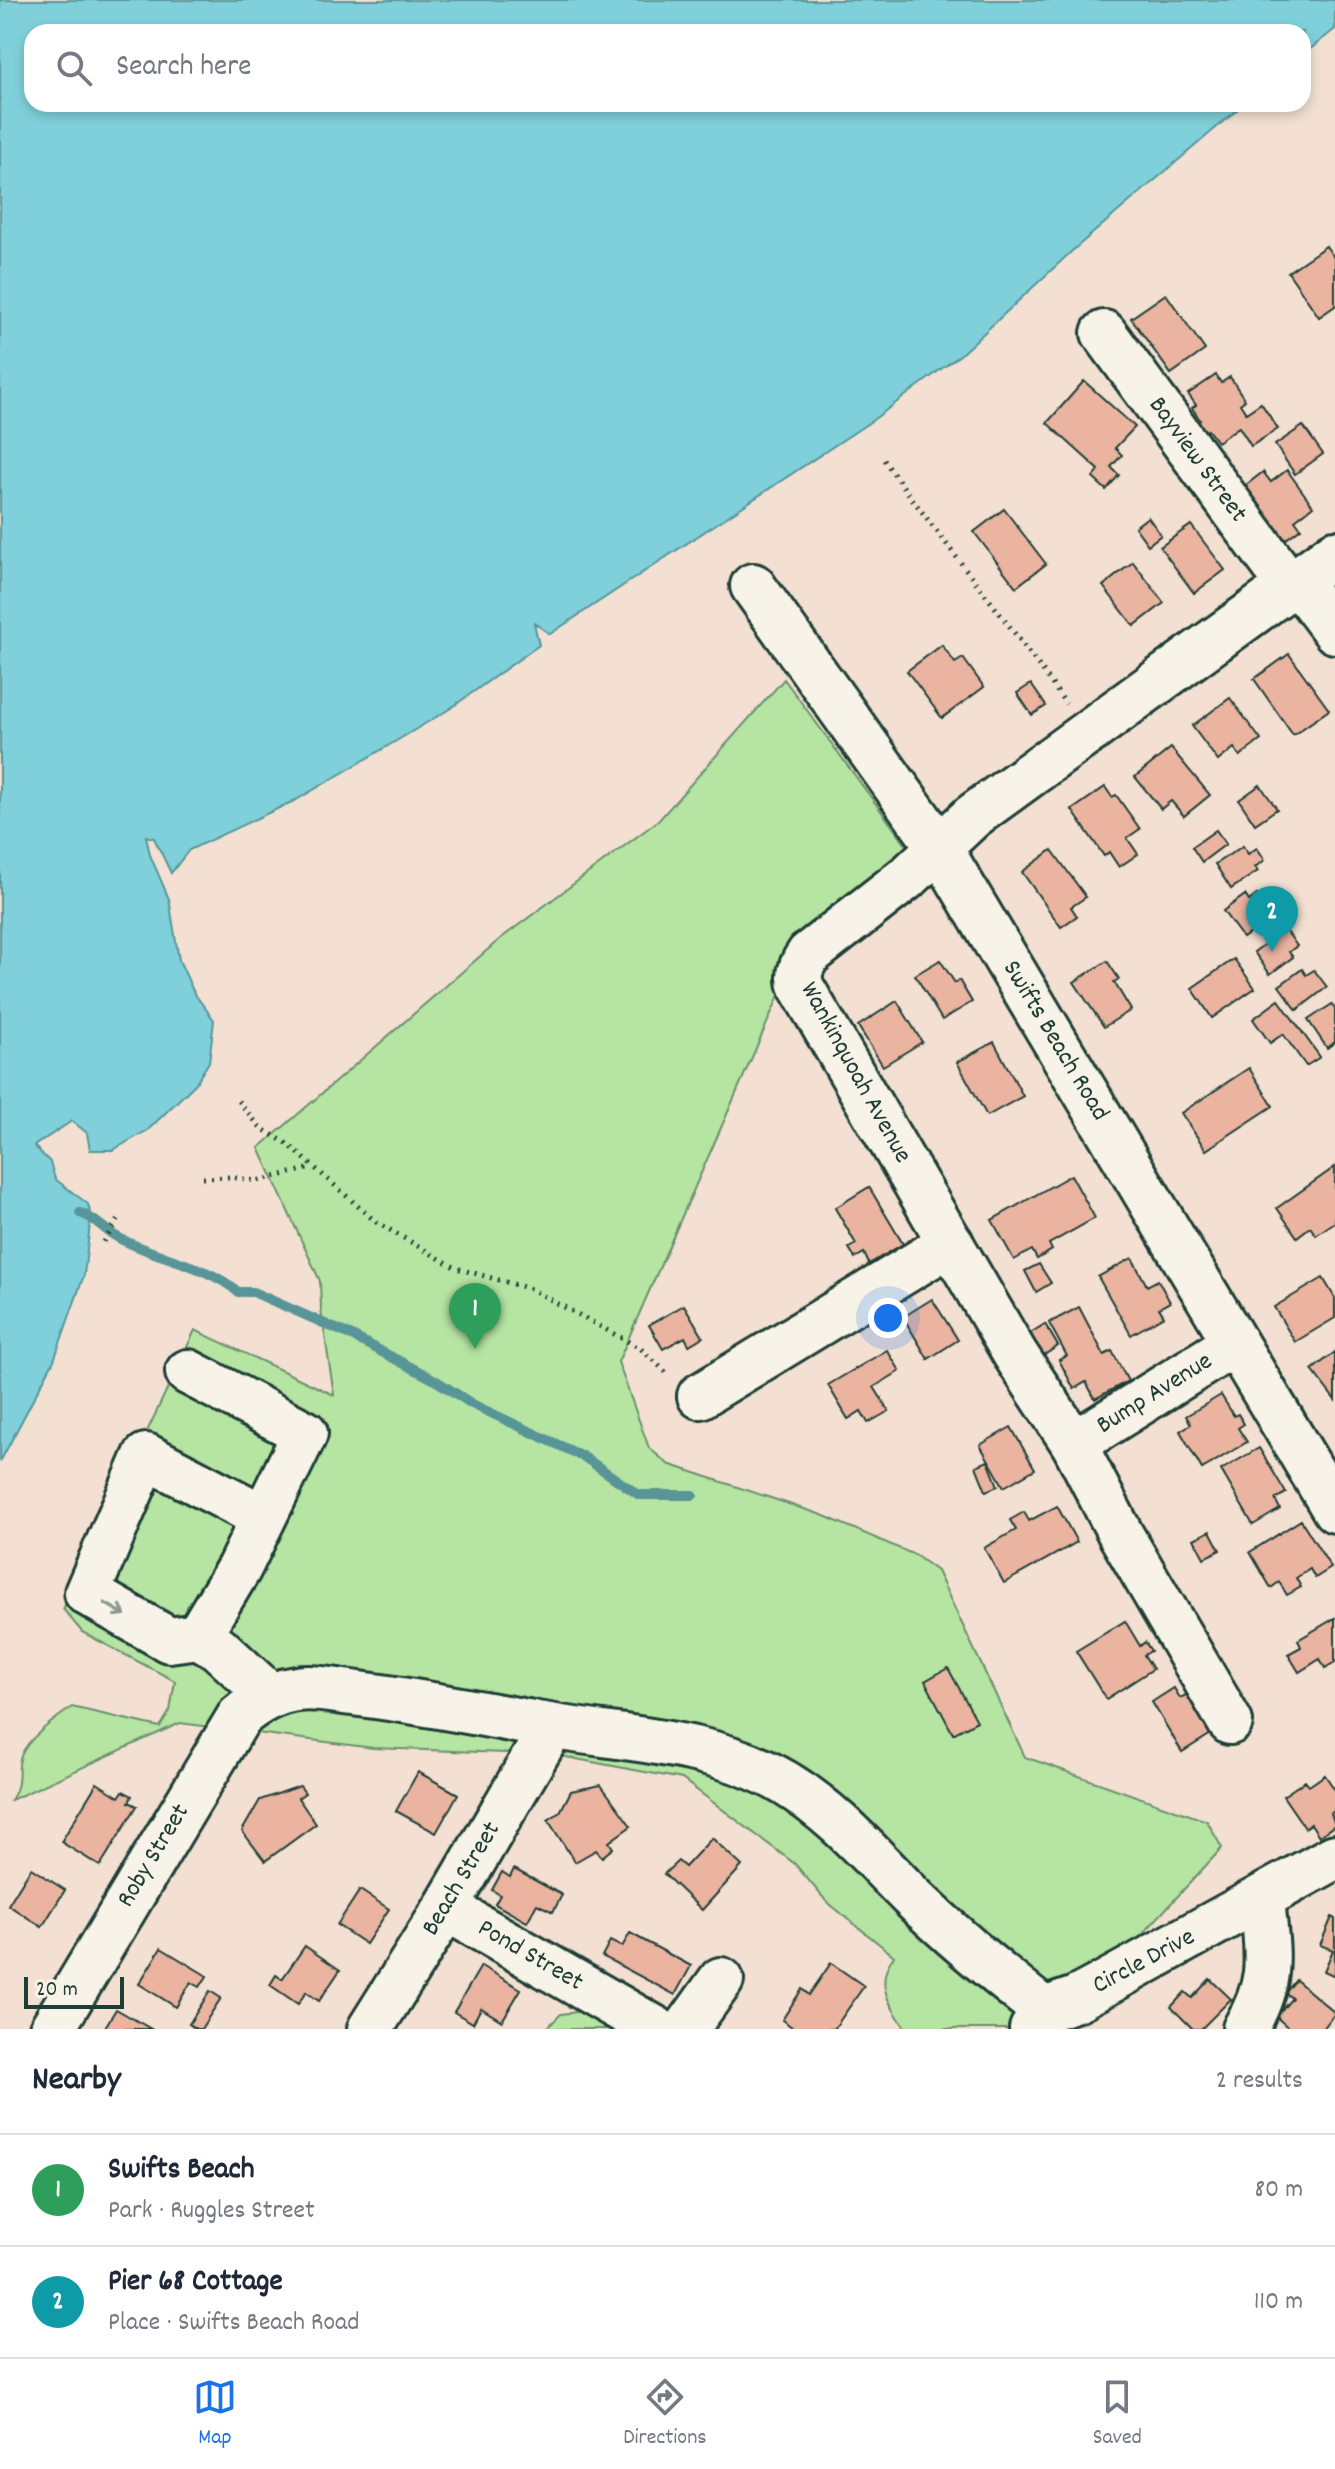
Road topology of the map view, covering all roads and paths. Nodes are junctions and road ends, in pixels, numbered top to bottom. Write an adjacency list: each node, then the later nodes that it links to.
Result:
1 (1104, 333): 4 (street, Bayview Street)
2 (884, 460): 7 (path)
3 (1335, 553): 4 (street, Wankinquoah Avenue)
4 (1294, 584): 6 (street, Bayview Street); 7 (street, Wankinquoah Avenue)
5 (753, 586): 8 (street, Swifts Beach Road)
6 (1335, 631)
7 (1088, 733): 8 (street, Wankinquoah Avenue)
8 (939, 847): 14 (street, Wankinquoah Avenue); 15 (street, Swifts Beach Road)
9 (238, 1101): 10 (path)
10 (312, 1168): 11 (path); 17 (path)
11 (203, 1178)
12 (118, 1219): 13 (path)
13 (104, 1242)
14 (951, 1243): 17 (street); 18 (street, Wankinquoah Avenue)
15 (1235, 1343): 18 (street, Bump Avenue); 19 (street, Swifts Beach Road)
16 (188, 1372): 21 (street)
17 (700, 1396)
18 (1074, 1444): 24 (street, Wankinquoah Avenue)
19 (1323, 1462): 20 (street, Swifts Beach Road)
20 (1335, 1510)
21 (263, 1517): 22 (street); 22 (street, one-way to 22)
22 (198, 1636): 23 (street)
23 (269, 1695): 25 (street); 31 (street, Roby Street)
24 (1230, 1722)
25 (552, 1727): 28 (street, Beach Street); 30 (street)
26 (1335, 1857): 27 (street, Circle Drive)
27 (1262, 1899): 30 (street, Circle Drive); 35 (street)
28 (446, 1908): 32 (street, Beach Street); 33 (street, Pond Street)
29 (721, 1980): 34 (street)
30 (1038, 2020)
31 (52, 2029)
32 (370, 2029)
33 (656, 2029)
34 (686, 2029)
35 (1245, 2029)

